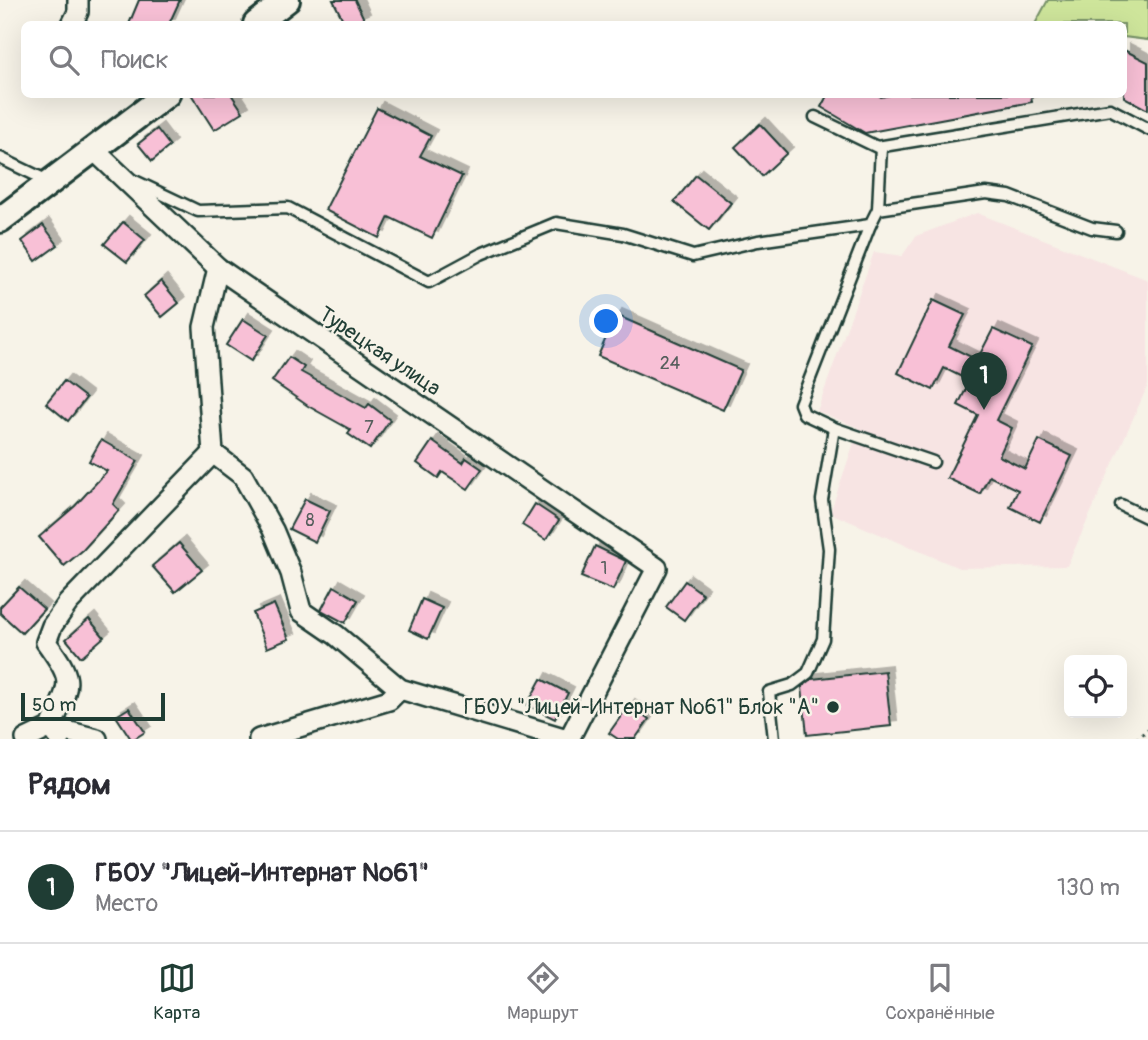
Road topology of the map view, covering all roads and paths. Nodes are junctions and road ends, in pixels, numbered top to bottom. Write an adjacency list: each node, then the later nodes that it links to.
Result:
1 (78, 0): 3 (street)
2 (287, 0): 4 (street)
3 (74, 21)
4 (260, 21)
5 (162, 98): 9 (street)
6 (816, 117): 8 (lane)
7 (1148, 129): 8 (lane)
8 (881, 147): 13 (lane)
9 (95, 150): 11 (street, Турецкая улица); 12 (street)
10 (0, 158): 12 (lane)
11 (118, 173): 15 (lane); 17 (street, Турецкая улица)
12 (51, 183): 14 (street)
13 (878, 209): 15 (lane); 16 (lane)
14 (0, 220)
15 (870, 225): 18 (lane)
16 (1116, 231)
17 (218, 268): 19 (street); 29 (street, Турецкая улица)
18 (834, 428): 20 (lane); 30 (lane)
19 (213, 453): 23 (street); 25 (street)
20 (933, 461)
21 (1121, 505): 22 (lane)
22 (1148, 518)
23 (400, 689): 28 (street); 29 (street)
24 (1148, 729): 31 (path)
25 (55, 733): 26 (street); 27 (street)
26 (26, 739)
27 (97, 739)
28 (259, 739)
29 (568, 739)
30 (775, 739)
31 (1137, 739)

